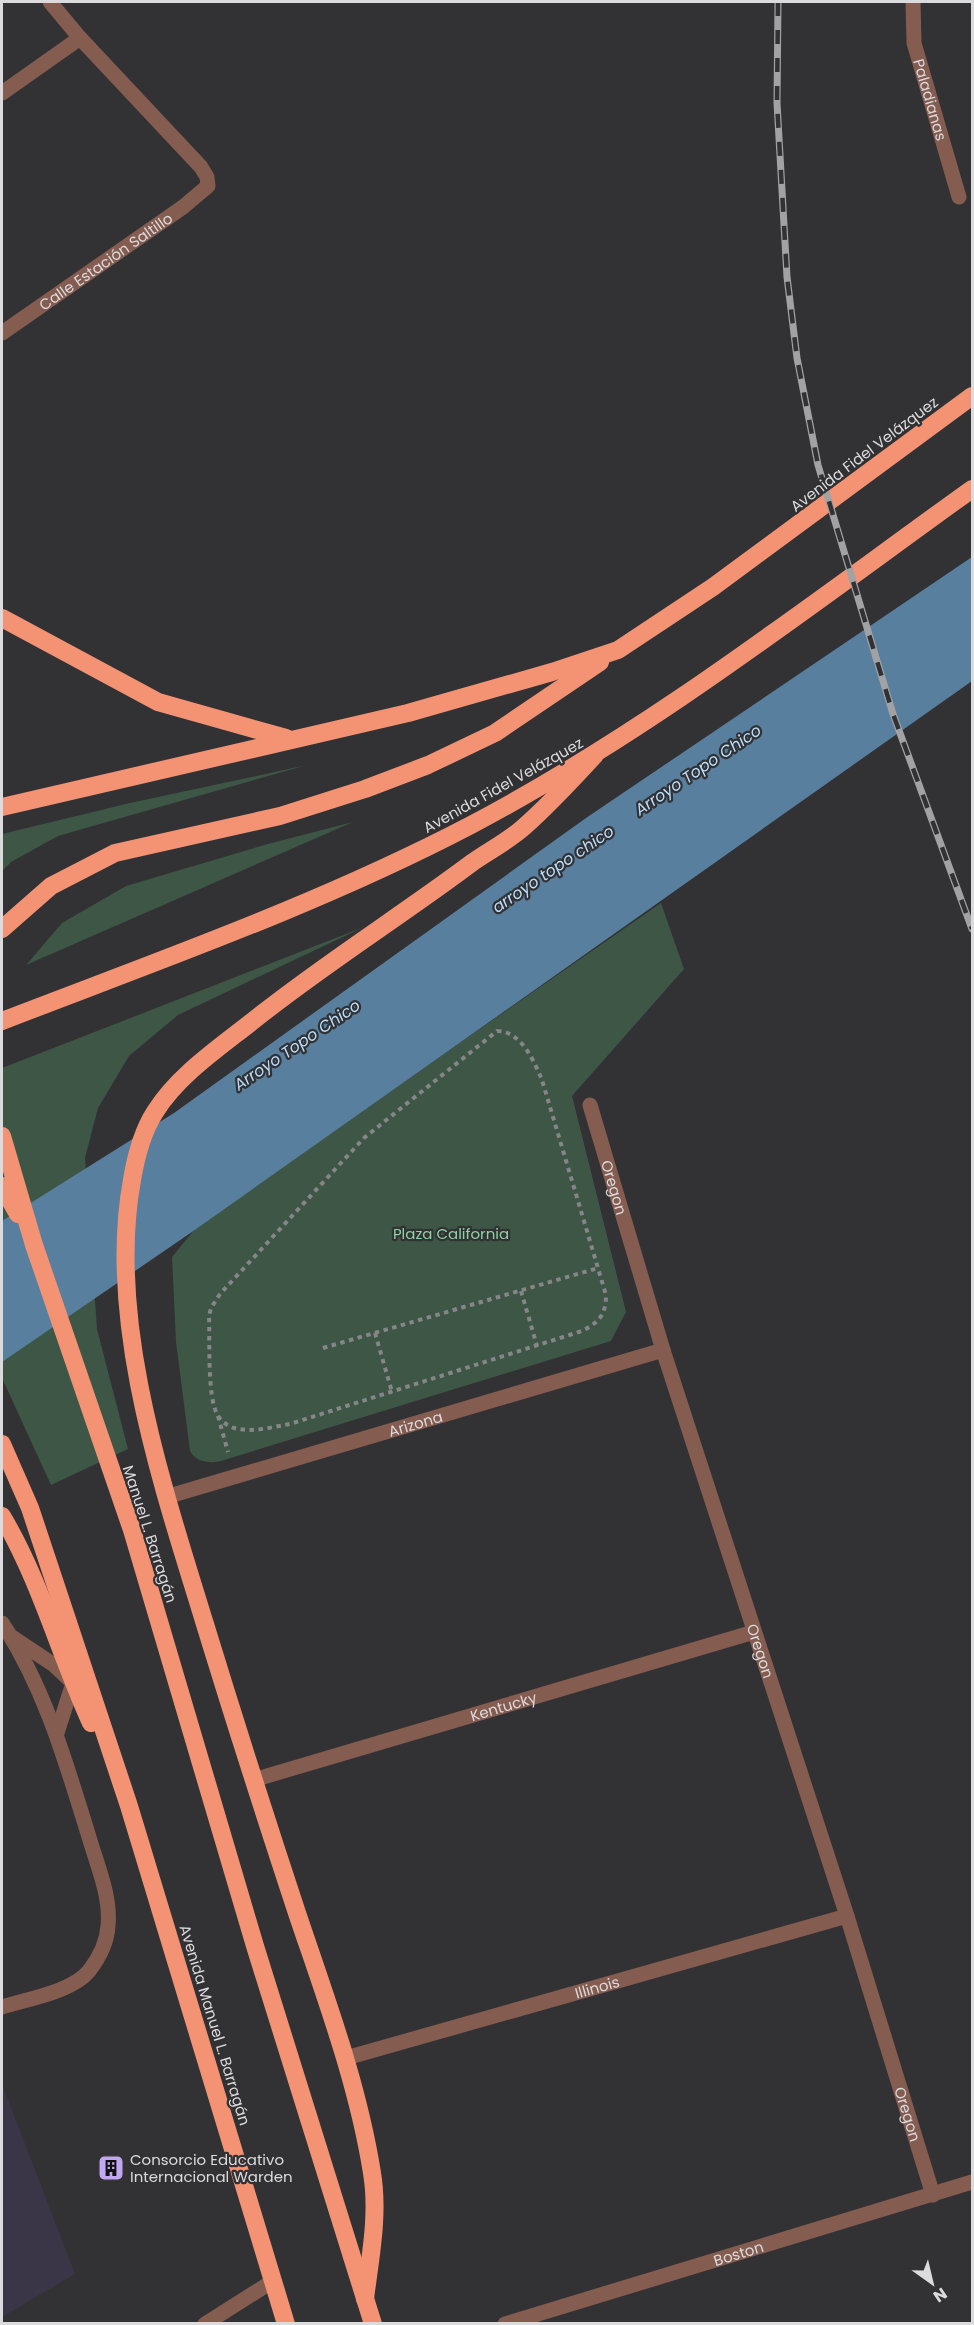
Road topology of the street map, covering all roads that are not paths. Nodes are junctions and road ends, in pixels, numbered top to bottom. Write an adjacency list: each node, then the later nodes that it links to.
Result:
1 (50, 2): 3 (street)
2 (913, 2): 5 (street, Paladianas)
3 (80, 38): 4 (street); 6 (street, Calle Estación Saltillo)
4 (2, 93)
5 (959, 197)
6 (2, 333)
7 (972, 396): 12 (highway, Avenida Fidel Velázquez)
8 (972, 489): 10 (highway, Avenida Fidel Velázquez)
9 (972, 500): 10 (street)
10 (925, 523): 14 (highway, Avenida Fidel Velázquez)
11 (2, 618): 13 (highway)
12 (618, 650): 13 (highway, Avenida Fidel Velázquez); 16 (highway)
13 (288, 739): 15 (highway, Avenida Fidel Velázquez)
14 (595, 755): 17 (highway, Avenida Fidel Velázquez); 24 (highway)
15 (2, 807)
16 (2, 930)
17 (2, 1021)
18 (590, 1105): 22 (street, Oregon)
19 (2, 1136): 21 (highway, Manuel L. Barragán)
20 (2, 1186): 21 (highway)
21 (34, 1245): 38 (highway, Manuel L. Barragán)
22 (663, 1350): 24 (street, Arizona); 27 (street, Oregon)
23 (2, 1444): 31 (highway)
24 (166, 1497): 30 (highway)
25 (2, 1516): 28 (highway)
26 (6, 1629): 28 (street); 29 (street)
27 (754, 1632): 30 (street, Kentucky); 32 (street, Oregon)
28 (73, 1683): 29 (street); 31 (highway)
29 (57, 1733): 33 (street)
30 (253, 1780): 34 (highway)
31 (129, 1806): 37 (highway, Avenida Manuel L. Barragán)
32 (847, 1916): 34 (street, Illinois); 36 (street, Oregon)
33 (2, 2007)
34 (346, 2058): 38 (highway)
35 (972, 2182): 36 (street, Boston)
36 (933, 2195): 42 (street, Boston)
37 (273, 2281): 39 (street); 40 (highway, Avenida Manuel L. Barragán)
38 (365, 2299): 41 (highway)
39 (205, 2324)
40 (286, 2324)
41 (373, 2324)
42 (505, 2324)

